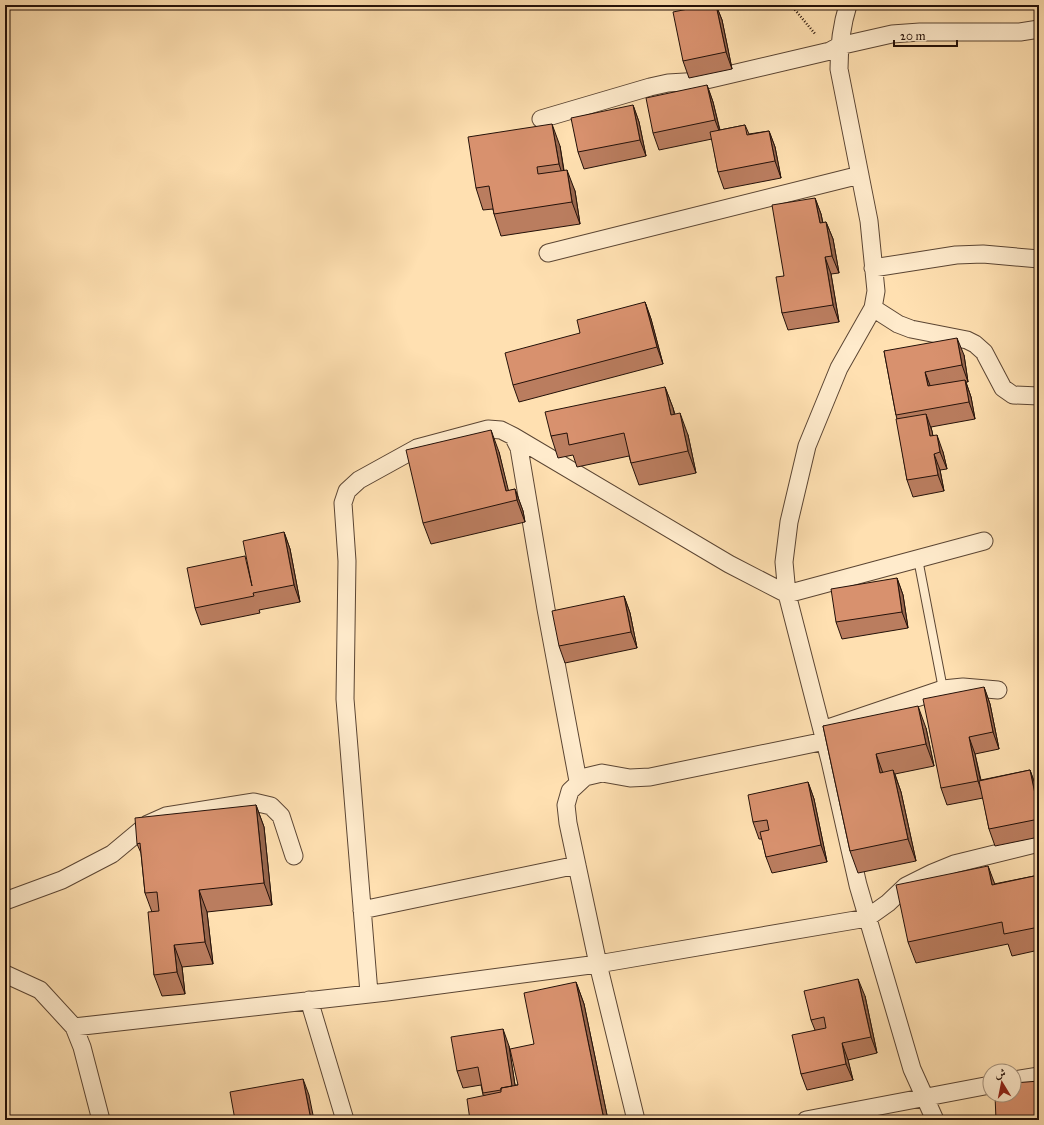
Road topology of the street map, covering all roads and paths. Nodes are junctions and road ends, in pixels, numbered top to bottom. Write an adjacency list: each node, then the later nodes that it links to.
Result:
1 (791, 5): 4 (path)
2 (848, 5): 4 (street)
3 (1039, 29): 4 (street)
4 (834, 49): 5 (street); 6 (street)
5 (541, 120)
6 (860, 175): 7 (street); 9 (street)
7 (548, 253)
8 (1039, 259): 9 (street)
9 (873, 268): 10 (street)
10 (873, 308): 11 (street); 15 (street)
11 (1039, 396)
12 (513, 436): 15 (street); 19 (street); 24 (street)
13 (984, 541): 14 (street)
14 (918, 559): 15 (street); 16 (lane)
15 (787, 594): 18 (street)
16 (944, 688): 17 (street); 18 (street)
17 (998, 690)
18 (824, 735): 19 (street); 25 (street)
19 (578, 781): 22 (street)
20 (1039, 843): 25 (street)
21 (294, 856): 23 (street)
22 (577, 865): 24 (street); 26 (street)
23 (5, 901)
24 (362, 910): 28 (street)
25 (868, 918): 26 (street); 34 (street)
26 (598, 964): 28 (street); 37 (street)
27 (5, 974): 30 (street)
28 (369, 993): 29 (street)
29 (309, 1000): 30 (street); 36 (street)
30 (74, 1028): 35 (street)
31 (1039, 1076): 32 (street)
32 (1022, 1079)
33 (982, 1087): 34 (street)
34 (924, 1098): 38 (street); 39 (street)
35 (100, 1120)
36 (345, 1120)
37 (636, 1120)
38 (806, 1120)
39 (934, 1120)

